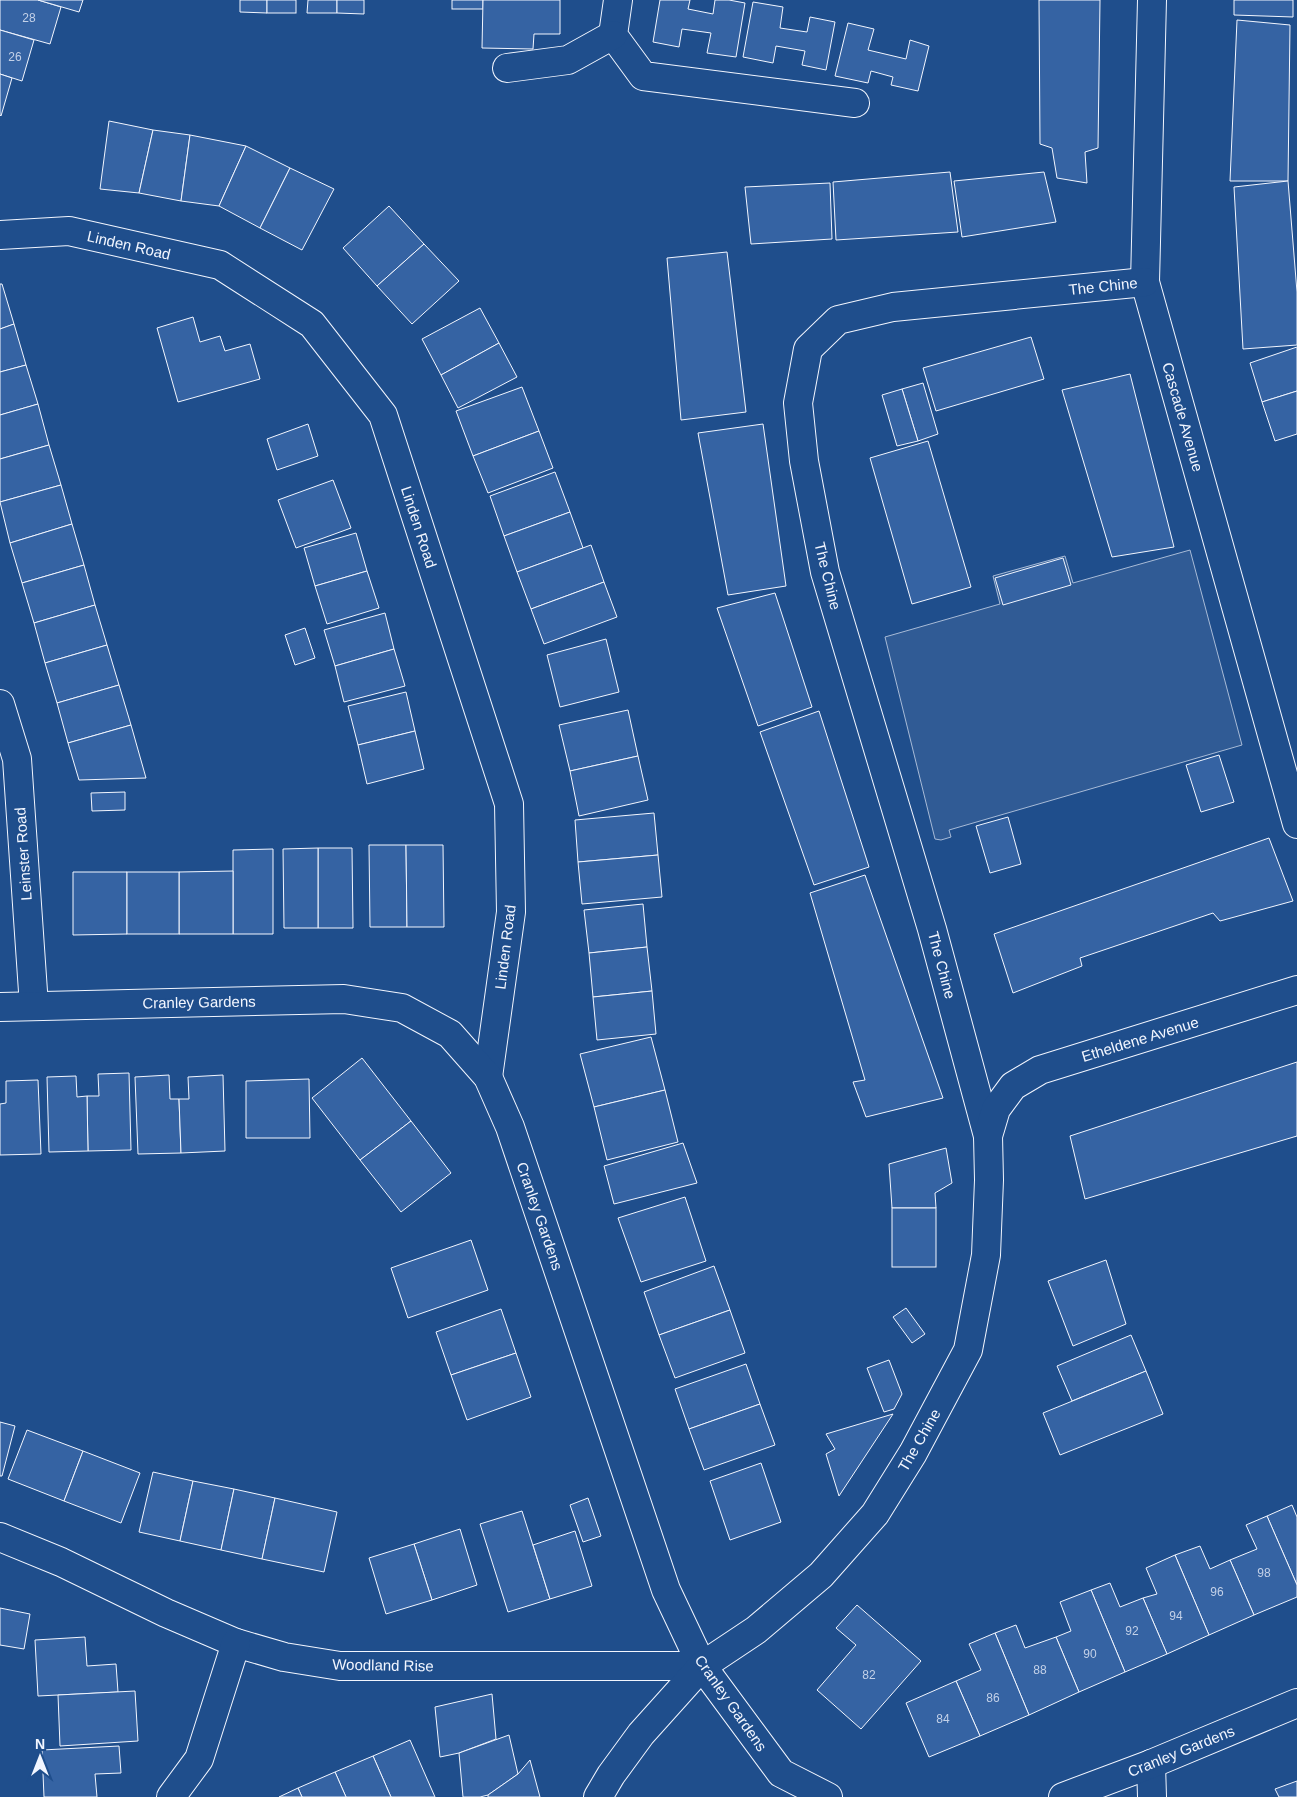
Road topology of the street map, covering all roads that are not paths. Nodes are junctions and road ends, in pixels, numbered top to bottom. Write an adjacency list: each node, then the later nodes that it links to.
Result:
1 (618, 0): 3 (street)
2 (1152, 0): 7 (street, Cascade Avenue)
3 (613, 35): 4 (street); 5 (street)
4 (507, 68)
5 (855, 103)
6 (0, 235): 13 (street, Linden Road)
7 (1145, 282): 9 (street, Cascade Avenue); 15 (street, The Chine)
8 (0, 704): 11 (street, Leinster Road)
9 (1297, 824)
10 (1297, 990): 14 (street, Etheldene Avenue)
11 (34, 1006): 12 (street, Cranley Gardens); 13 (street, Cranley Gardens)
12 (0, 1007)
13 (488, 1077): 18 (street, Cranley Gardens)
14 (996, 1109): 15 (street, The Chine)
15 (988, 1136): 18 (street, The Chine)
16 (0, 1537): 17 (street, Woodland Rise)
17 (236, 1643): 18 (street, Woodland Rise); 21 (street)
18 (702, 1666): 22 (street, The Chine); 23 (street, Cranley Gardens)
19 (1297, 1704): 20 (street, Cranley Gardens)
20 (1151, 1764): 24 (street, Cranley Gardens); 25 (street)
21 (171, 1797)
22 (598, 1797)
23 (828, 1797)
24 (1063, 1797)
25 (1152, 1797)

